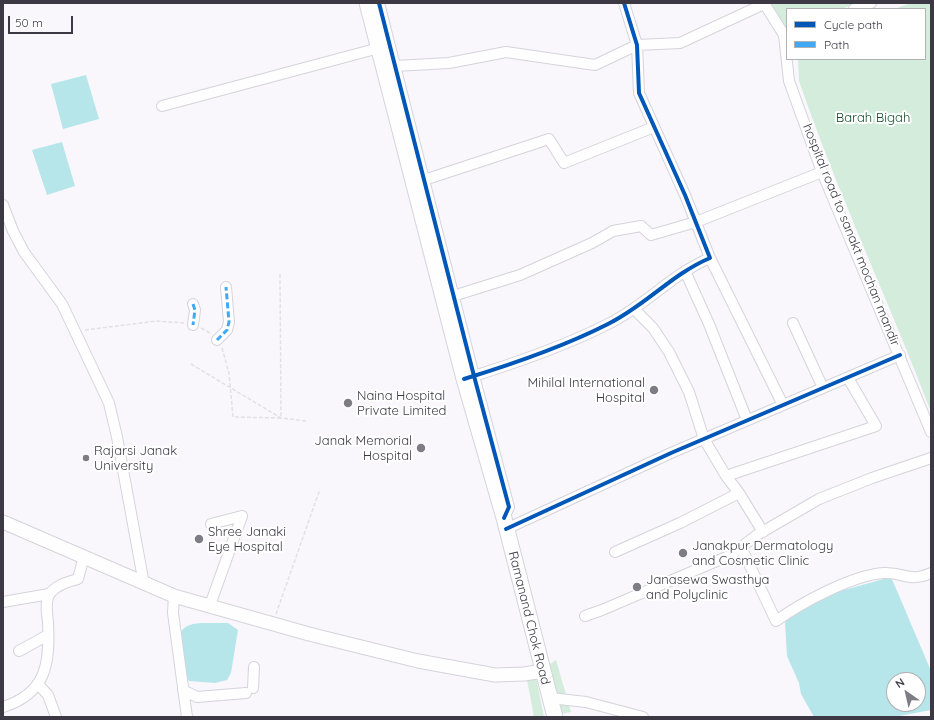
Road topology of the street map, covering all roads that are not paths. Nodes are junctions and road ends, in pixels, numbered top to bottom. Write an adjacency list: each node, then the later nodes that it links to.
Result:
1 (367, 3): 10 (highway, Ramanand Chok Road)
2 (379, 3): 12 (street)
3 (624, 3): 8 (street)
4 (764, 3): 7 (street); 8 (street)
5 (871, 3): 6 (street)
6 (857, 8)
7 (785, 34): 9 (street, hospital road to sanakt mochan mandir)
8 (637, 45): 12 (street); 14 (street)
9 (786, 46)
10 (379, 48): 13 (street); 29 (highway, Ramanand Chok Road)
11 (787, 60): 15 (street, hospital road to sanakt mochan mandir)
12 (395, 66): 16 (street)
13 (162, 106)
14 (654, 127): 16 (street); 18 (street)
15 (822, 172): 18 (street); 28 (street, hospital road to sanakt mochan mandir)
16 (424, 180): 22 (street)
17 (3, 205): 47 (street)
18 (696, 222): 19 (street); 22 (street)
19 (710, 258): 20 (street); 32 (street)
20 (685, 272): 24 (street); 33 (street)
21 (226, 287): 27 (street)
22 (453, 296): 29 (street)
23 (193, 304): 26 (street)
24 (634, 309): 29 (street); 35 (street)
25 (793, 323): 31 (street)
26 (193, 325)
27 (217, 340)
28 (900, 355): 30 (street); 34 (street, hospital road to sanakt mochan mandir)
29 (469, 377): 41 (highway, Ramanand Chok Road)
30 (848, 378): 31 (street); 37 (street)
31 (823, 388): 32 (street)
32 (783, 405): 33 (street)
33 (747, 420): 35 (street)
34 (931, 432)
35 (704, 439): 37 (street); 41 (street)
36 (931, 458): 42 (street)
37 (726, 476): 38 (street)
38 (739, 493): 42 (street); 44 (street)
39 (3, 522): 45 (main road)
40 (211, 524): 51 (street)
41 (505, 524): 56 (highway, Ramanand Chok Road)
42 (763, 532): 43 (street)
43 (741, 548): 46 (street); 52 (street)
44 (615, 552)
45 (84, 556): 47 (main road); 48 (street)
46 (931, 573)
47 (144, 584): 49 (main road)
48 (49, 594): 50 (street); 53 (street)
49 (174, 596): 51 (main road); 58 (street)
50 (3, 602)
51 (210, 605): 56 (main road)
52 (585, 616)
53 (48, 635): 54 (street); 57 (street)
54 (19, 651)
55 (254, 667): 58 (street)
56 (543, 671): 59 (highway, Ramanand Chok Road)
57 (38, 684): 60 (street); 61 (street)
58 (183, 690): 62 (street)
59 (550, 698): 63 (highway, Ramanand Chok Road); 64 (street)
60 (3, 707)
61 (56, 717)
62 (187, 717)
63 (555, 717)
64 (643, 717)

